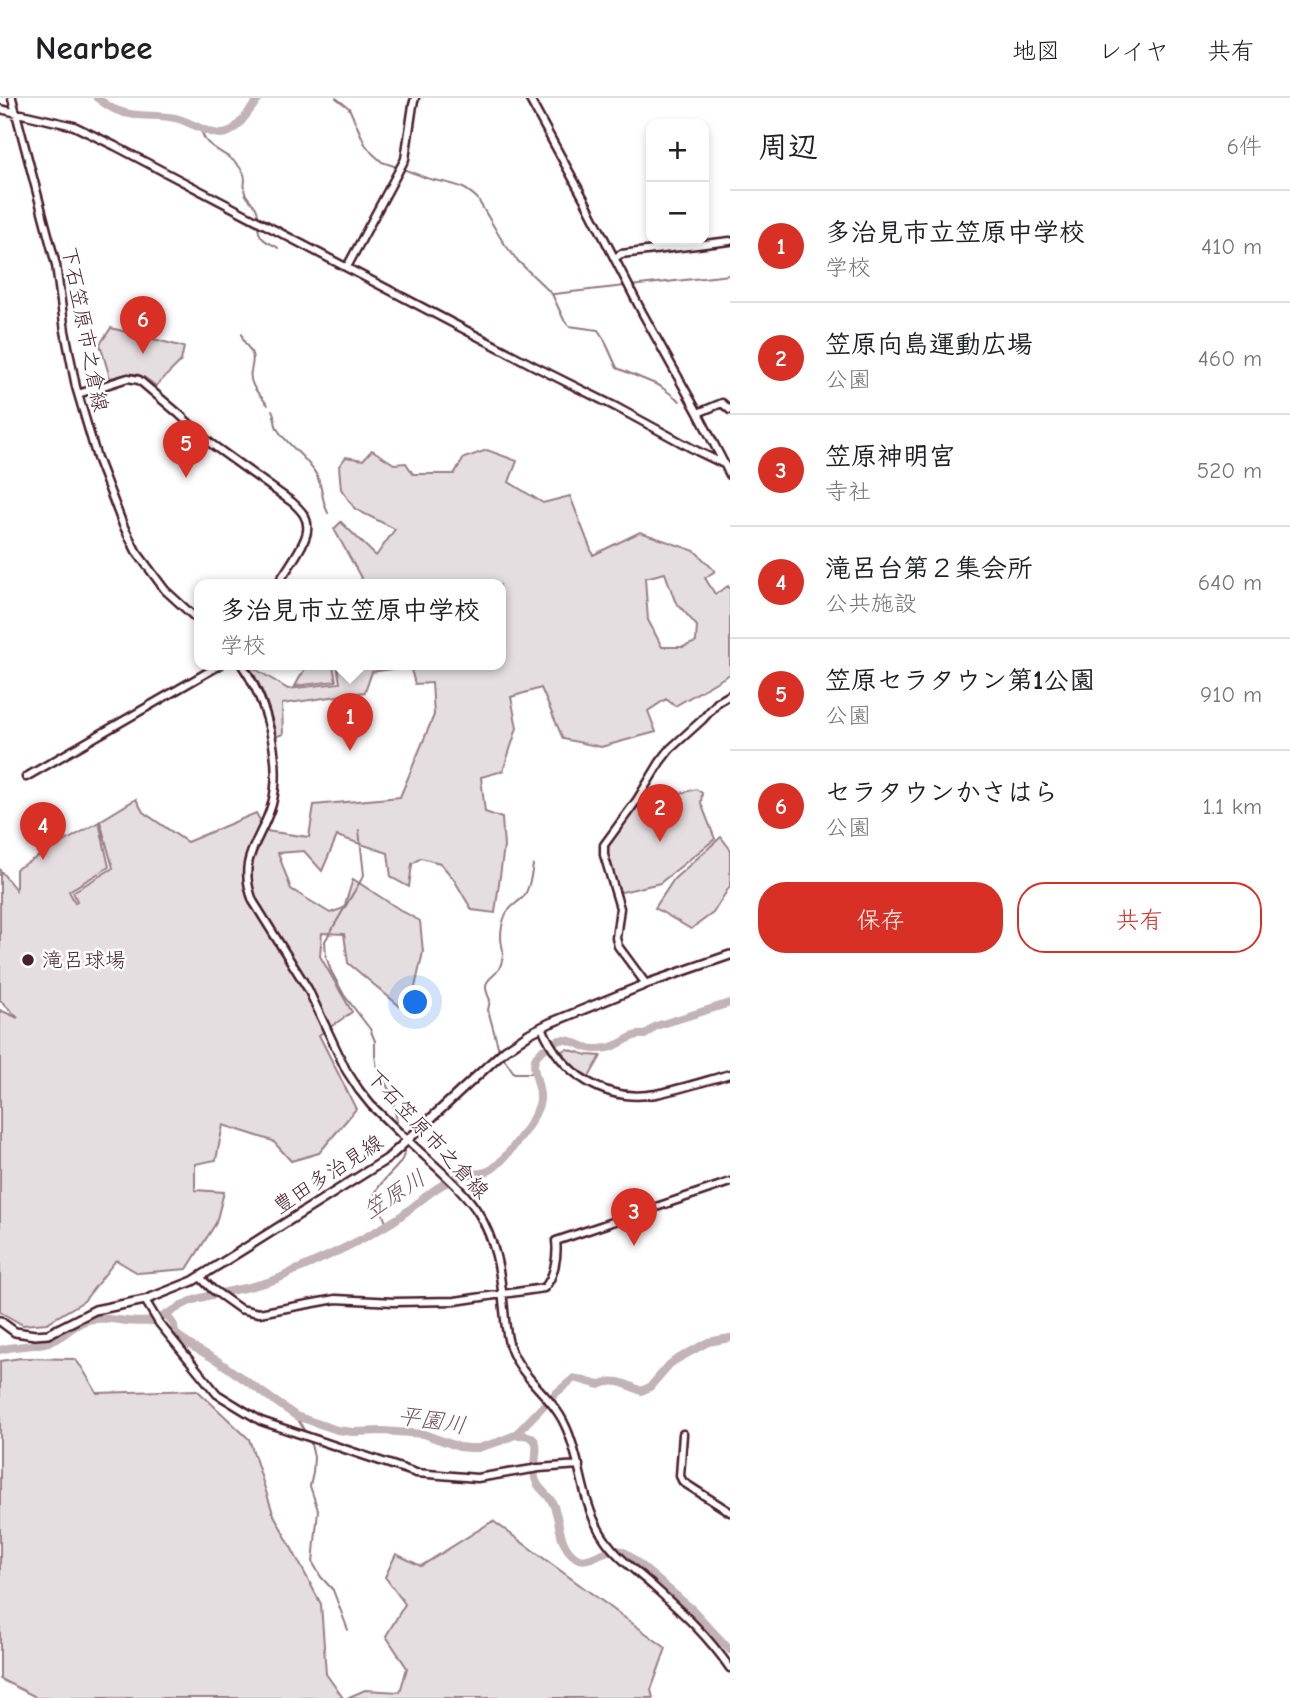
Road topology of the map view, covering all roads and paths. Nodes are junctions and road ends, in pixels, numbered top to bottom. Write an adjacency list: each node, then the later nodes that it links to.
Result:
1 (12, 98): 5 (street, 下石笠原市之倉線)
2 (415, 98): 8 (street)
3 (529, 98): 7 (street)
4 (0, 109): 5 (street)
5 (17, 113): 8 (street); 9 (street, 下石笠原市之倉線)
6 (730, 241): 7 (street)
7 (615, 258): 11 (street)
8 (347, 267): 12 (street)
9 (78, 394): 14 (street); 15 (street, 下石笠原市之倉線)
10 (730, 410): 11 (street)
11 (698, 413): 12 (street)
12 (724, 464): 13 (street)
13 (730, 475)
14 (280, 579)
15 (194, 617)
16 (211, 670): 19 (street)
17 (246, 670): 24 (street, 下石笠原市之倉線)
18 (730, 695): 21 (street)
19 (26, 777)
20 (730, 955): 21 (main road, 豊田多治見線)
21 (646, 984): 22 (main road, 豊田多治見線)
22 (542, 1027): 23 (street); 24 (main road, 豊田多治見線)
23 (730, 1074)
24 (408, 1140): 26 (main road, 豊田多治見線); 27 (street, 下石笠原市之倉線)
25 (730, 1182): 27 (street)
26 (200, 1277): 27 (street); 28 (main road, 豊田多治見線)
27 (503, 1295): 31 (street, 下石笠原市之倉線)
28 (145, 1300): 29 (main road, 豊田多治見線); 31 (street)
29 (0, 1321)
30 (683, 1434): 32 (street)
31 (579, 1465): 33 (street, 下石笠原市之倉線)
32 (730, 1513)
33 (730, 1668)

